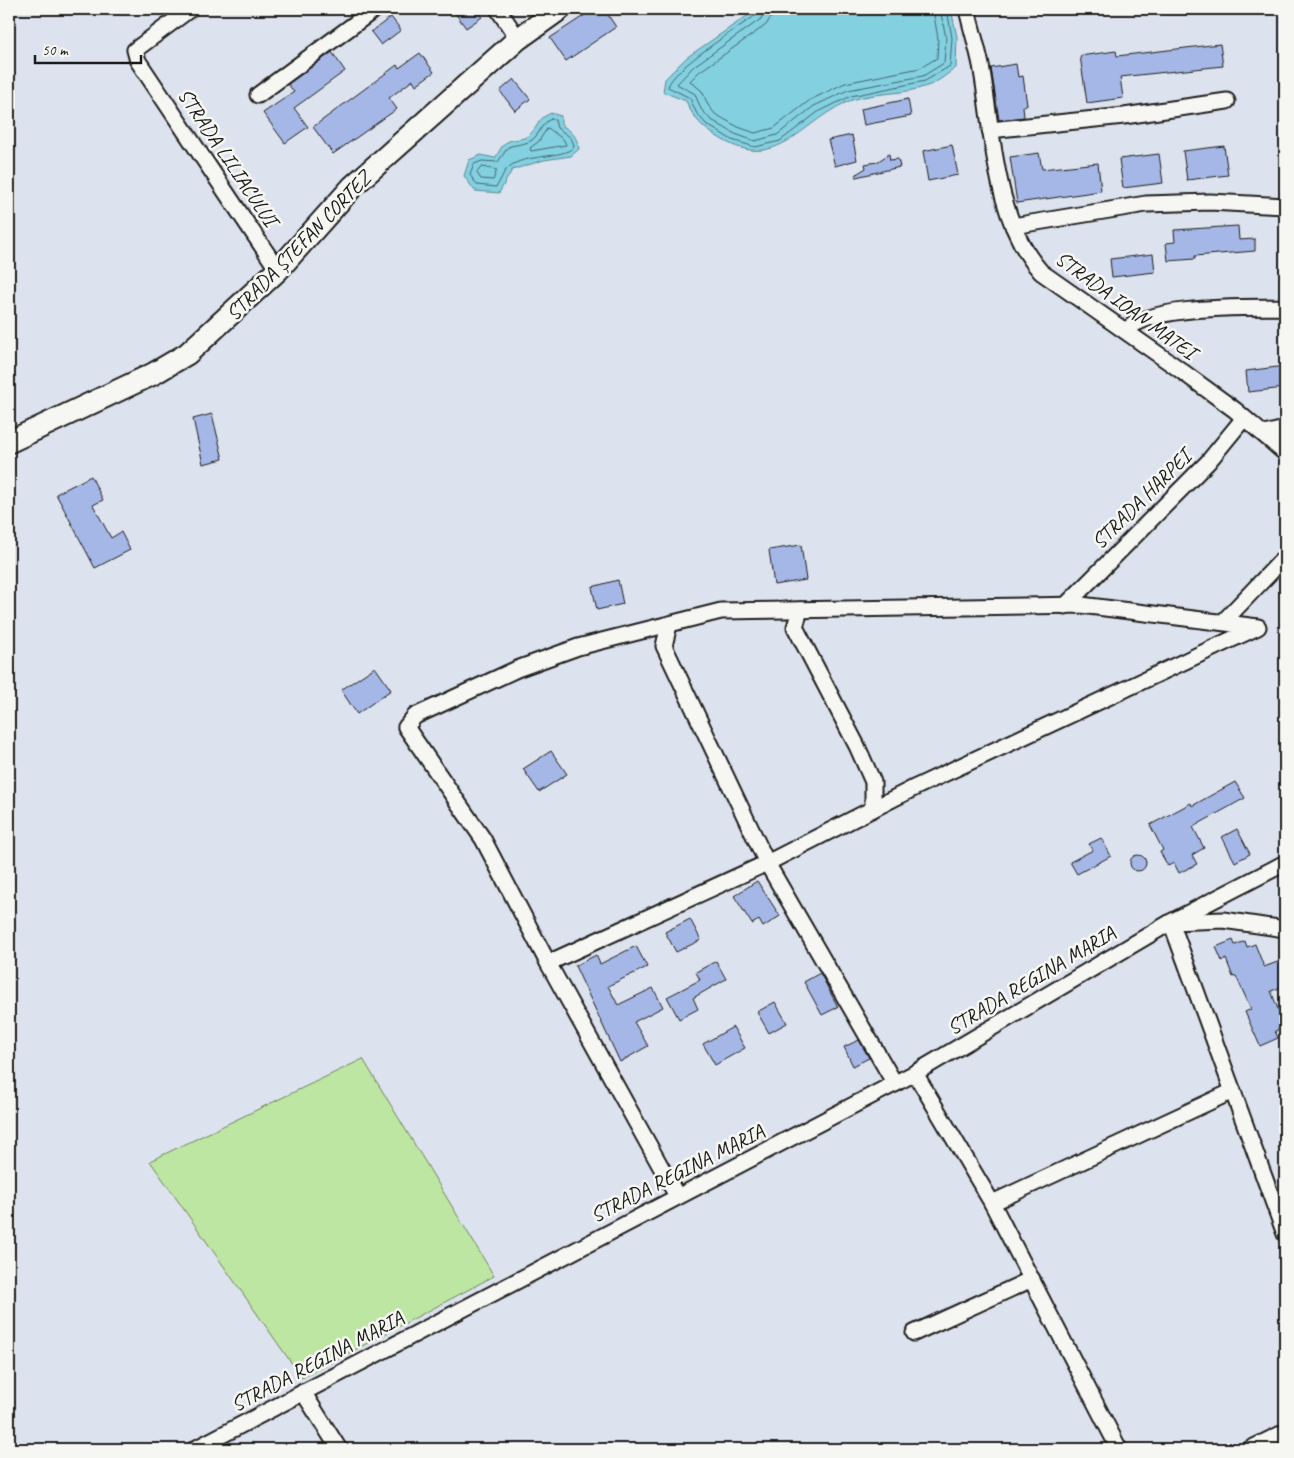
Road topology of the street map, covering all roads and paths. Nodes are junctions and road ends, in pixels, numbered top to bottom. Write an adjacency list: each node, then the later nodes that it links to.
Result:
1 (190, 9): 12 (street, STRADA LILIACULUI)
2 (375, 9): 7 (street)
3 (498, 9): 6 (street)
4 (560, 9): 6 (street, STRADA ȘTEFAN CORTEZ)
5 (967, 9): 9 (street, STRADA IOAN MATEI)
6 (518, 39): 12 (street, STRADA ȘTEFAN CORTEZ)
7 (258, 95)
8 (1227, 101): 9 (street)
9 (990, 130): 11 (street, STRADA IOAN MATEI)
10 (1285, 206): 11 (street)
11 (1013, 226): 14 (street, STRADA IOAN MATEI)
12 (278, 270): 18 (street, STRADA ȘTEFAN CORTEZ)
13 (1285, 307): 14 (street)
14 (1126, 331): 15 (street, STRADA IOAN MATEI)
15 (1244, 418): 17 (street, STRADA IOAN MATEI); 21 (street, STRADA HARPEI)
16 (1285, 429): 17 (street)
17 (1264, 434): 19 (street, STRADA IOAN MATEI)
18 (9, 442)
19 (1285, 453)
20 (1285, 557): 23 (street)
21 (1065, 606): 22 (street); 23 (street)
22 (800, 610): 24 (street); 25 (street)
23 (1223, 622): 25 (street)
24 (669, 625): 26 (street); 30 (street)
25 (873, 809): 26 (street)
26 (766, 863): 30 (street); 32 (street)
27 (1285, 863): 28 (street)
28 (1170, 922): 29 (street, STRADA REGINA MARIA); 31 (street, STRADA REGINA MARIA); 33 (street)
29 (1285, 929)
30 (548, 963): 34 (street)
31 (915, 1073): 32 (street, STRADA REGINA MARIA); 35 (street)
32 (894, 1084): 34 (street, STRADA REGINA MARIA)
33 (1233, 1091): 35 (street); 36 (street)
34 (677, 1196): 39 (street, STRADA REGINA MARIA)
35 (992, 1202): 37 (street)
36 (1285, 1234)
37 (1032, 1279): 38 (street); 44 (street)
38 (914, 1333)
39 (303, 1392): 42 (street, STRADA REGINA MARIA); 43 (street)
40 (1285, 1432): 41 (street)
41 (1260, 1447)
42 (195, 1449)
43 (339, 1449)
44 (1119, 1449)

